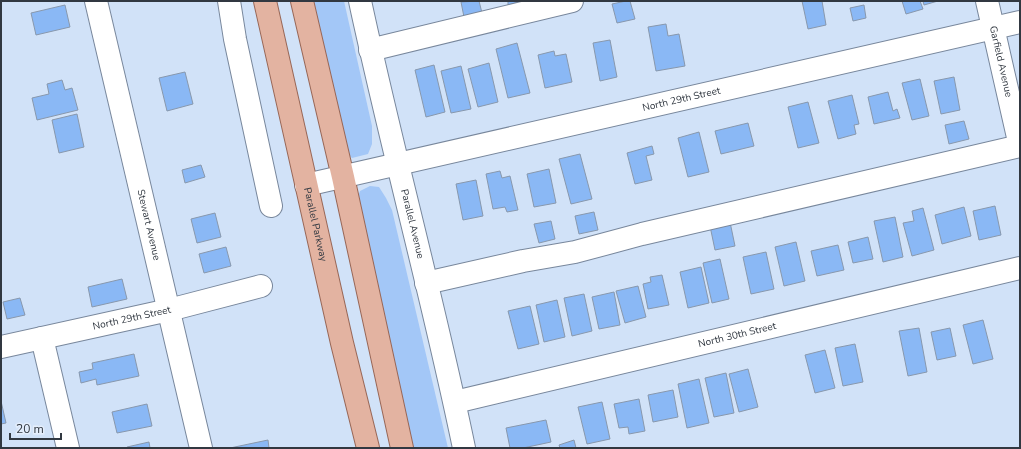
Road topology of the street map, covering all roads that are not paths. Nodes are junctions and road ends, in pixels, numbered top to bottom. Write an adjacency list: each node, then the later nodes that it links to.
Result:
1 (96, 1): 19 (street, Stewart Avenue)
2 (229, 1): 15 (street)
3 (265, 1): 14 (main road, Parallel Parkway)
4 (302, 1): 13 (main road)
5 (360, 1): 10 (street, Parallel Avenue)
6 (572, 1): 10 (street)
7 (986, 1): 9 (street, Garfield Avenue)
8 (1020, 22): 9 (street, North 29th Street)
9 (993, 28): 11 (street, Garfield Avenue); 12 (street, North 29th Street)
10 (370, 50): 12 (street, Parallel Avenue)
11 (1020, 146): 17 (street)
12 (397, 165): 13 (street, North 29th Street); 17 (street, Parallel Avenue)
13 (343, 177): 14 (street, North 29th Street); 26 (main road)
14 (306, 185): 25 (main road, Parallel Parkway)
15 (271, 206)
16 (1020, 268): 22 (street, North 30th Street)
17 (426, 283): 22 (street, Parallel Avenue)
18 (262, 286): 19 (street, North 29th Street)
19 (169, 310): 20 (street, North 29th Street); 24 (street, Stewart Avenue)
20 (42, 338): 21 (street, North 29th Street); 23 (street)
21 (1, 347)
22 (455, 402): 27 (street, Parallel Avenue)
23 (68, 448)
24 (201, 448)
25 (368, 448)
26 (402, 448)
27 (464, 448)

